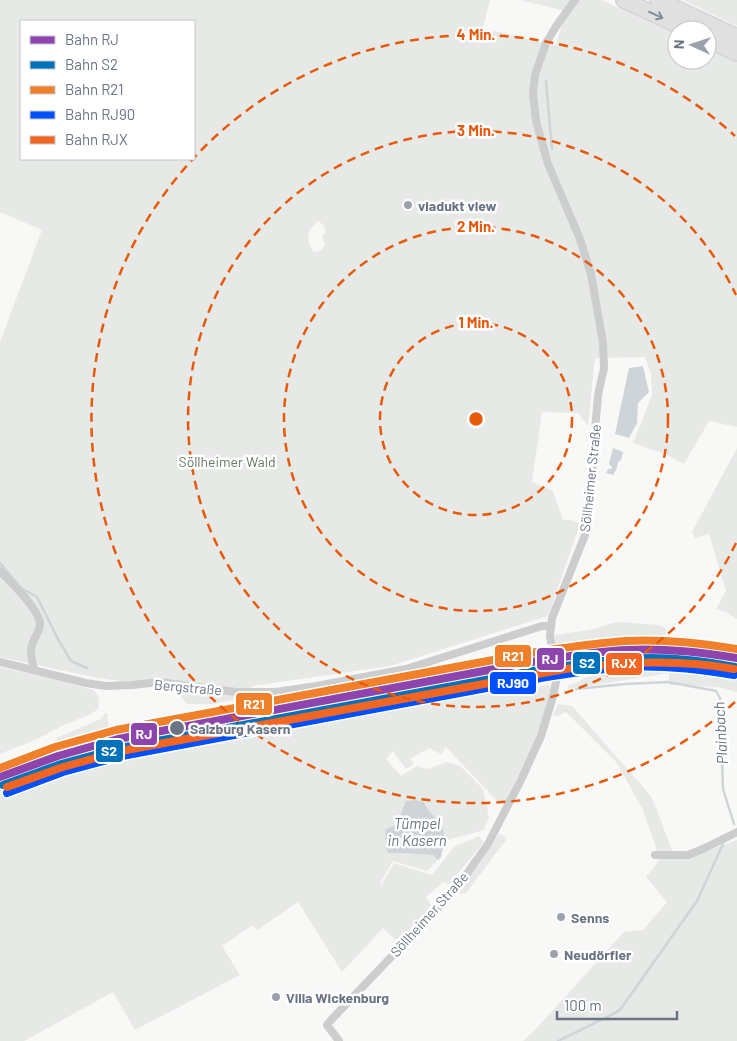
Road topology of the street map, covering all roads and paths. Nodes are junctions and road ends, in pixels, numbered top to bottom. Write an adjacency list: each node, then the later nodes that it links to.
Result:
1 (576, 0): 9 (street, Söllheimer Straße)
2 (624, 0): 4 (highway, one-way to 4)
3 (658, 0): 5 (highway)
4 (667, 20)
5 (737, 36)
6 (717, 43): 7 (highway)
7 (737, 52)
8 (0, 571): 11 (street)
9 (551, 626): 11 (street, Bergstraße); 14 (street, Söllheimer Straße)
10 (0, 662): 11 (street, Bergstraße)
11 (34, 669)
12 (737, 832): 13 (street)
13 (655, 855)
14 (339, 1041)

